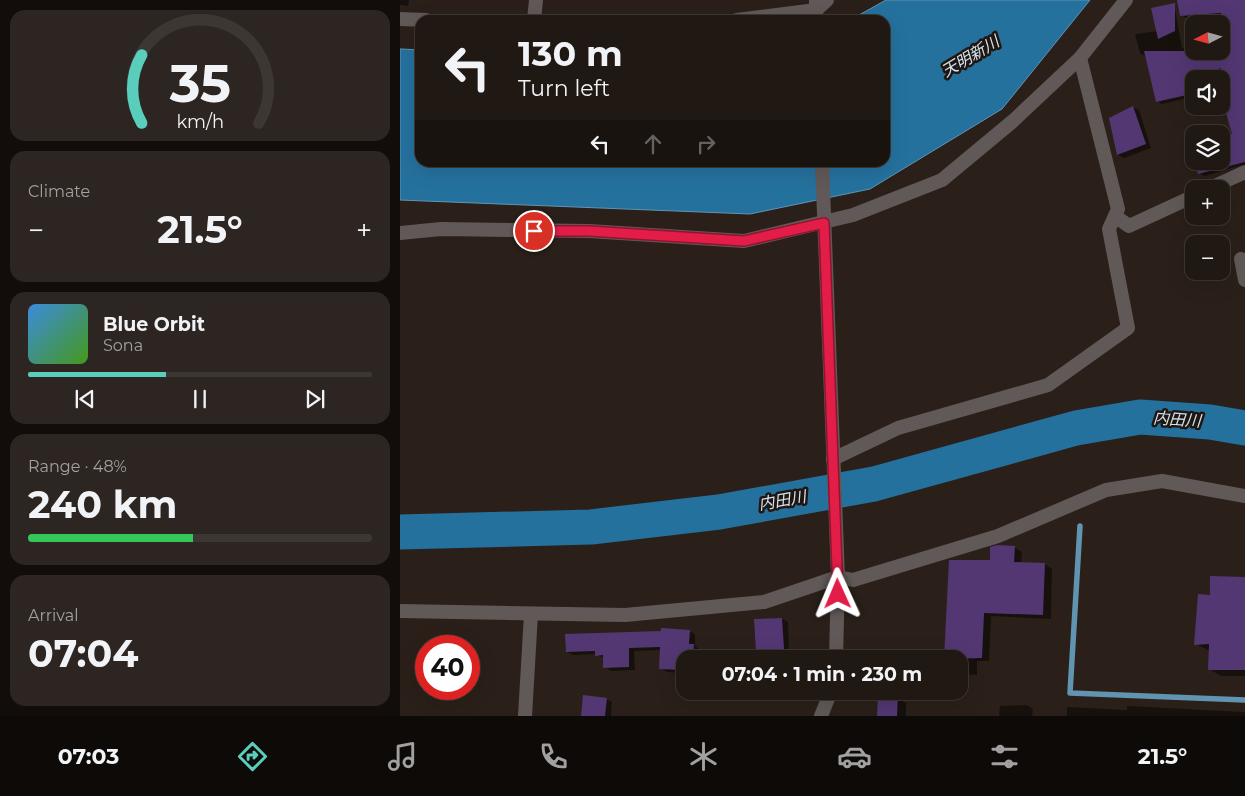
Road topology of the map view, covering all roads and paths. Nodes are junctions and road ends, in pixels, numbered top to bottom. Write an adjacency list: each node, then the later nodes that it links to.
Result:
1 (536, 0): 5 (street)
2 (827, 0): 4 (street)
3 (1126, 0): 9 (street)
4 (816, 10): 6 (street)
5 (534, 15)
6 (776, 15)
7 (400, 20): 8 (street)
8 (415, 20)
9 (1080, 58): 14 (street); 15 (street)
10 (822, 167): 15 (street)
11 (1245, 172): 12 (street)
12 (1228, 180)
13 (1185, 200): 14 (street)
14 (1115, 216): 19 (street)
15 (824, 223): 16 (street); 19 (street)
16 (400, 234)
17 (1241, 259): 18 (street)
18 (1245, 280)
19 (833, 459): 21 (street)
20 (1245, 496): 21 (street)
21 (838, 576): 23 (street); 24 (street)
22 (400, 611): 23 (street)
23 (531, 614): 26 (street)
24 (836, 650)
25 (828, 700): 27 (street)
26 (525, 716)
27 (822, 716)

